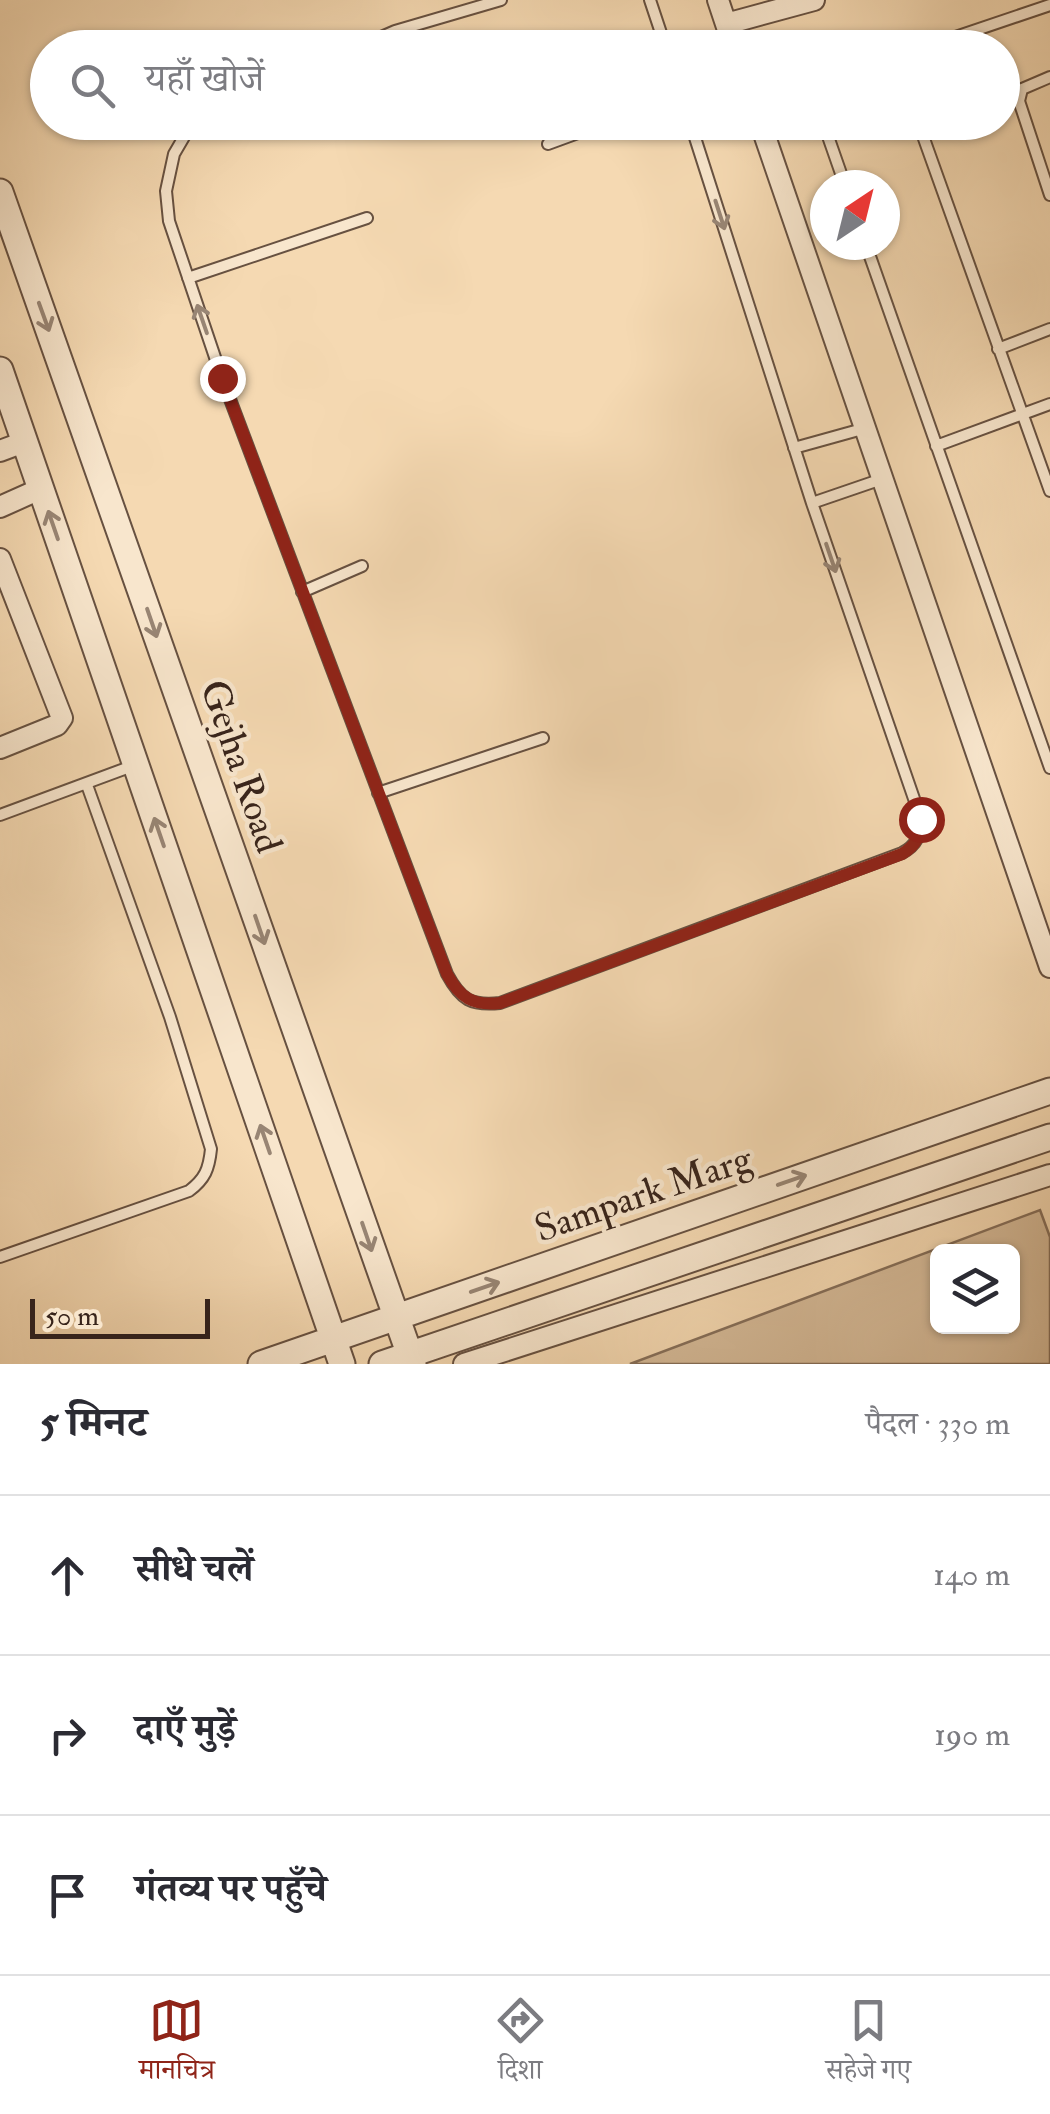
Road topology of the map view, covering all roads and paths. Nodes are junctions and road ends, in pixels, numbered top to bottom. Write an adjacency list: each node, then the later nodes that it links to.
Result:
1 (501, 0): 7 (lane)
2 (650, 0): 8 (lane)
3 (718, 0): 6 (street)
4 (814, 0): 6 (street)
5 (1050, 5): 10 (lane)
6 (726, 24): 9 (street)
7 (399, 30)
8 (660, 30)
9 (728, 30)
10 (976, 30)
11 (1050, 77): 12 (lane)
12 (1022, 89): 13 (lane)
13 (1020, 97)
14 (1020, 104): 24 (lane)
15 (182, 140): 27 (lane)
16 (559, 140): 21 (lane)
17 (696, 140): 36 (lane, one-way to 36)
18 (766, 140): 33 (street)
19 (829, 140): 22 (lane)
20 (923, 140): 29 (lane)
21 (548, 144)
22 (840, 170)
23 (0, 192): 57 (street, Gejha Road, one-way to 57)
24 (1050, 195)
25 (366, 218): 27 (lane)
26 (871, 260): 35 (lane)
27 (188, 278): 44 (lane, one-way to 27)
28 (1050, 329): 29 (lane)
29 (998, 349): 32 (lane)
30 (0, 370): 34 (street)
31 (1050, 404): 32 (lane)
32 (1022, 414): 35 (lane); 39 (lane)
33 (866, 428): 36 (lane); 37 (street)
34 (12, 446): 38 (street)
35 (936, 446): 48 (lane)
36 (794, 448): 40 (lane)
37 (883, 478): 40 (lane); 52 (street)
38 (40, 489): 41 (street); 47 (street, one-way to 38)
39 (1050, 491)
40 (812, 503): 50 (lane, one-way to 50)
41 (0, 507)
42 (0, 559): 46 (street)
43 (362, 566): 44 (lane)
44 (302, 592): 50 (lane)
45 (543, 738): 50 (lane)
46 (0, 748)
47 (136, 764): 49 (lane); 58 (street, one-way to 47)
48 (1050, 768)
49 (86, 785): 51 (lane); 56 (lane)
50 (378, 794)
51 (0, 815)
52 (1050, 968)
53 (1050, 1091): 57 (street, Sampark Marg, one-way to 53)
54 (1050, 1138): 59 (street, Sampark Marg)
55 (1050, 1176): 63 (street)
56 (0, 1257)
57 (396, 1318): 58 (street, Sampark Marg); 59 (street, Gejha Road)
58 (334, 1339): 60 (street, Sampark Marg); 61 (street)
59 (411, 1359): 62 (street, Sampark Marg)
60 (260, 1364)
61 (342, 1364)
62 (382, 1364)
63 (464, 1364)

